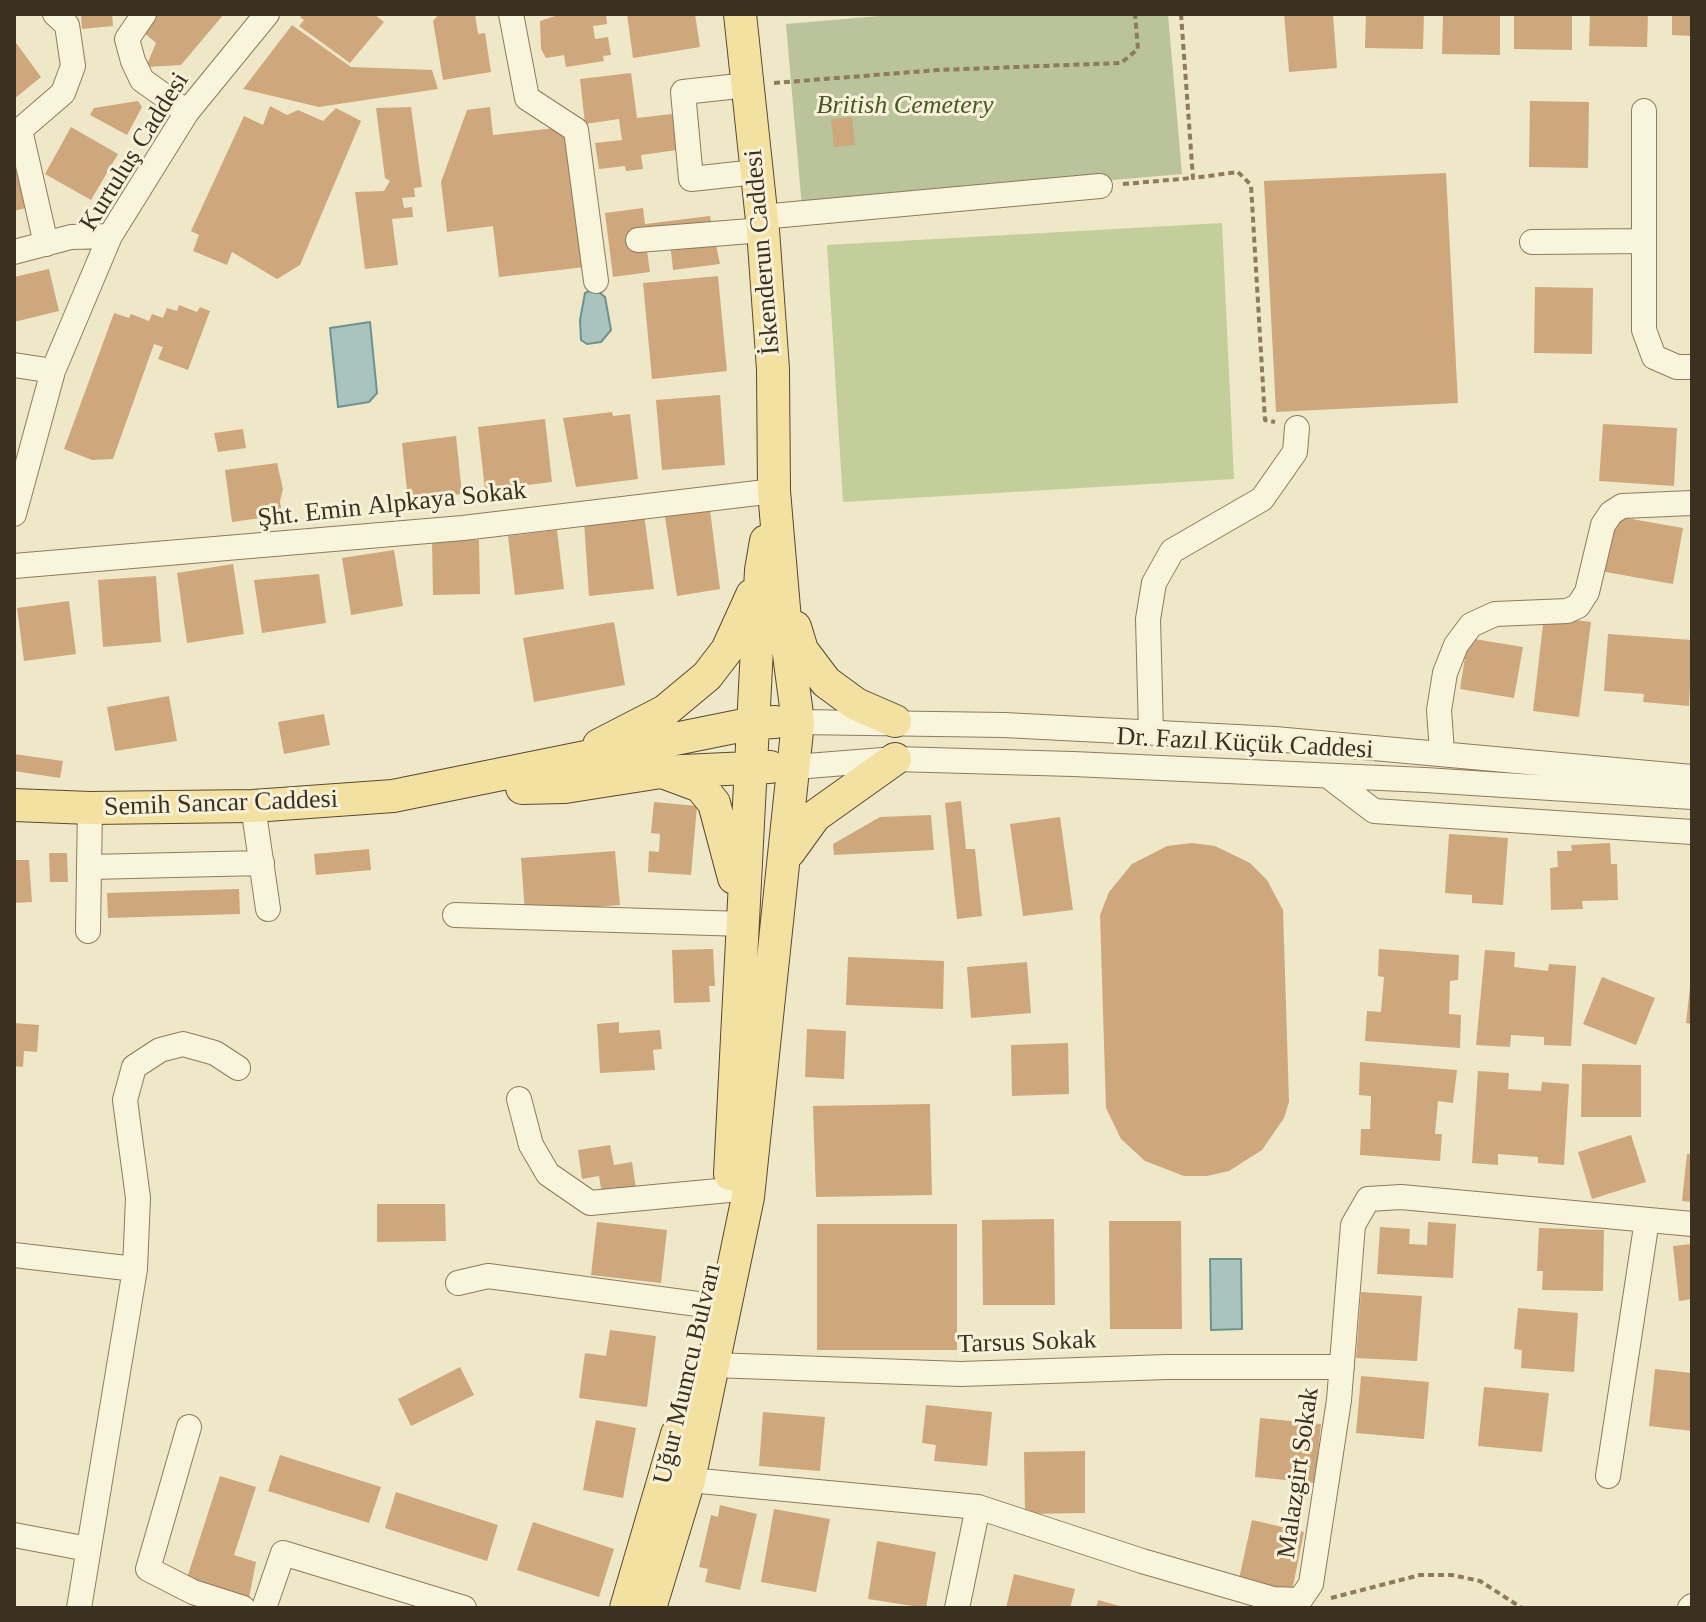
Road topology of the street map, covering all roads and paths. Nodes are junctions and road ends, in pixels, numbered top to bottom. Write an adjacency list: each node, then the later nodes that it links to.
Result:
1 (55, 14): 11 (street)
2 (144, 14): 10 (street)
3 (267, 14): 10 (street, Kurtuluş Caddesi)
4 (511, 14): 22 (street)
5 (740, 14): 8 (main road, İskenderun Caddesi)
6 (1135, 14): 8 (path)
7 (1181, 14): 13 (path)
8 (748, 85): 12 (main road, İskenderun Caddesi); 12 (street)
9 (1644, 111): 18 (street)
10 (187, 112): 16 (street, Kurtuluş Caddesi)
11 (17, 129): 20 (street)
12 (756, 172): 15 (main road, İskenderun Caddesi)
13 (1193, 178): 14 (path); 26 (path)
14 (1100, 186): 15 (street)
15 (762, 223): 17 (street); 27 (main road, İskenderun Caddesi)
16 (110, 236): 20 (street); 25 (street, Kurtuluş Caddesi)
17 (638, 240)
18 (1644, 241): 19 (street); 24 (street)
19 (1532, 242)
20 (46, 244): 21 (street)
21 (14, 252)
22 (596, 281)
23 (14, 365): 25 (street)
24 (1692, 367)
25 (53, 371): 29 (street, Kurtuluş Caddesi)
26 (1297, 428): 35 (street)
27 (774, 491): 30 (street, Şht. Emin Alpkaya Sokak); 31 (main road, İskenderun Caddesi)
28 (1692, 503): 36 (street)
29 (14, 514)
30 (14, 566)
31 (772, 578): 32 (main road); 33 (main road); 34 (main road); 38 (main road)
32 (895, 721): 33 (street, Dr. Fazıl Küçük Caddesi); 35 (street, Dr. Fazıl Küçük Caddesi)
33 (798, 722): 34 (main road); 40 (main road)
34 (754, 723): 38 (main road); 39 (main road)
35 (1151, 732): 36 (street, Dr. Fazıl Küçük Caddesi)
36 (1442, 752): 43 (street, Dr. Fazıl Küçük Caddesi)
37 (895, 759): 40 (street, Dr. Fazıl Küçük Caddesi); 42 (street, Dr. Fazıl Küçük Caddesi); 50 (main road)
38 (565, 764): 44 (main road)
39 (752, 766): 40 (main road); 41 (main road); 55 (main road)
40 (795, 767): 50 (main road)
41 (661, 772): 44 (main road); 55 (main road)
42 (1328, 776): 45 (street, Dr. Fazıl Küçük Caddesi); 49 (street)
43 (1692, 777)
44 (427, 792): 47 (main road, Semih Sancar Caddesi)
45 (1692, 797)
46 (14, 805): 48 (main road, Semih Sancar Caddesi)
47 (253, 806): 48 (main road, Semih Sancar Caddesi); 51 (street)
48 (90, 808): 52 (street)
49 (1692, 832)
50 (787, 855): 59 (main road)
51 (262, 863): 52 (street); 53 (street)
52 (89, 867): 56 (street)
53 (268, 909)
54 (455, 915): 55 (street)
55 (744, 924): 59 (main road)
56 (88, 931)
57 (238, 1068): 64 (street)
58 (519, 1099): 60 (street)
59 (742, 1141): 60 (main road, Uğur Mumcu Bulvarı); 67 (main road, Uğur Mumcu Bulvarı)
60 (729, 1190): 66 (main road, Uğur Mumcu Bulvarı)
61 (1647, 1220): 62 (street, Malazgirt Sokak); 68 (street, Malazgirt Sokak); 70 (street)
62 (1692, 1224)
63 (14, 1255): 64 (street)
64 (135, 1269): 74 (street)
65 (458, 1283): 66 (street)
66 (705, 1305): 80 (main road, Uğur Mumcu Bulvarı)
67 (713, 1365): 68 (street, Tarsus Sokak); 71 (main road, Uğur Mumcu Bulvarı)
68 (1342, 1367): 75 (street, Malazgirt Sokak)
69 (189, 1427): 77 (street)
70 (1608, 1476)
71 (689, 1480): 72 (street); 81 (main road, Uğur Mumcu Bulvarı)
72 (978, 1507): 75 (street); 82 (street)
73 (14, 1535): 74 (street)
74 (88, 1549): 76 (street)
75 (1300, 1600): 83 (path)
76 (79, 1608)
77 (243, 1608)
78 (264, 1608): 79 (street)
79 (464, 1608)
80 (626, 1608)
81 (650, 1608)
82 (957, 1608)
83 (1522, 1608)

